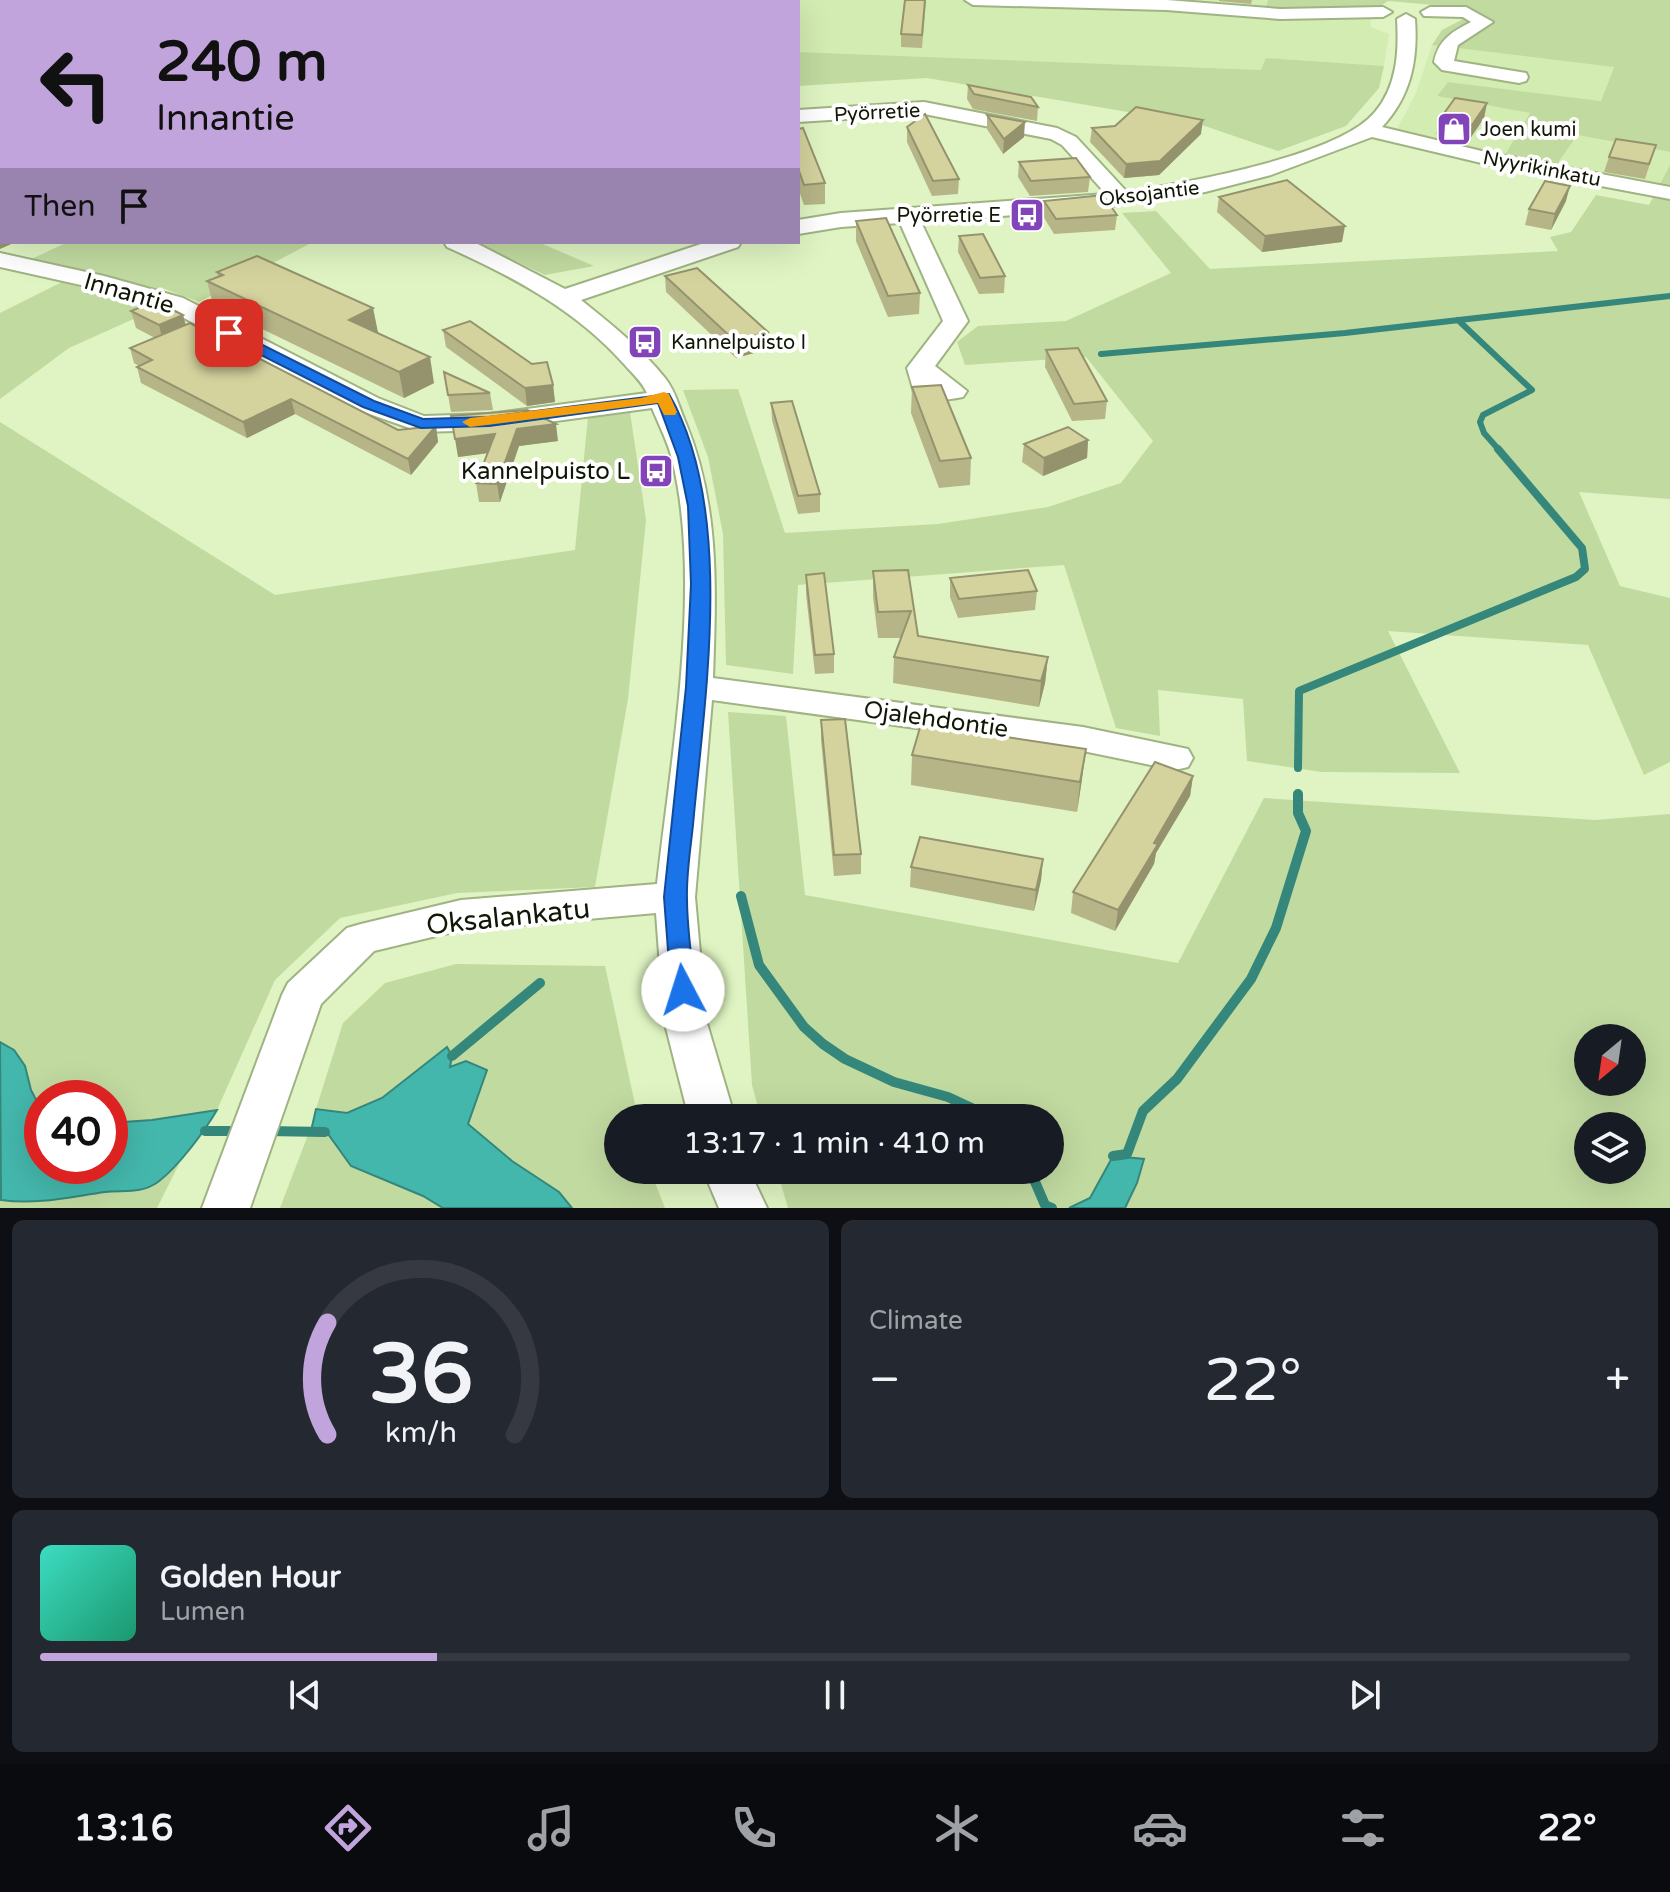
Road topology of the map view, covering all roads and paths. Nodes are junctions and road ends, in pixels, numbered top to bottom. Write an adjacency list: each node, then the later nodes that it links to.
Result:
1 (973, 0): 2 (street)
2 (1405, 8): 3 (street); 5 (street, Oksojantie)
3 (1519, 77)
4 (800, 116): 7 (street, Pyörretie)
5 (1368, 130): 6 (street, Nyyrikinkatu); 7 (street, Oksojantie)
6 (1670, 193)
7 (1120, 197): 8 (street, Oksojantie)
8 (907, 215): 9 (street, Oksojantie); 14 (street)
9 (800, 227)
10 (459, 244): 13 (street)
11 (724, 244): 13 (street)
12 (0, 260): 15 (street, Innantie)
13 (563, 298): 15 (street)
14 (920, 368)
15 (664, 397): 16 (street)
16 (696, 687): 17 (street, Ojalehdontie); 18 (street)
17 (1175, 758)
18 (675, 897): 19 (street); 21 (street, Oksalankatu)
19 (708, 1104)
20 (732, 1184): 22 (street)
21 (226, 1208)
22 (743, 1208)

